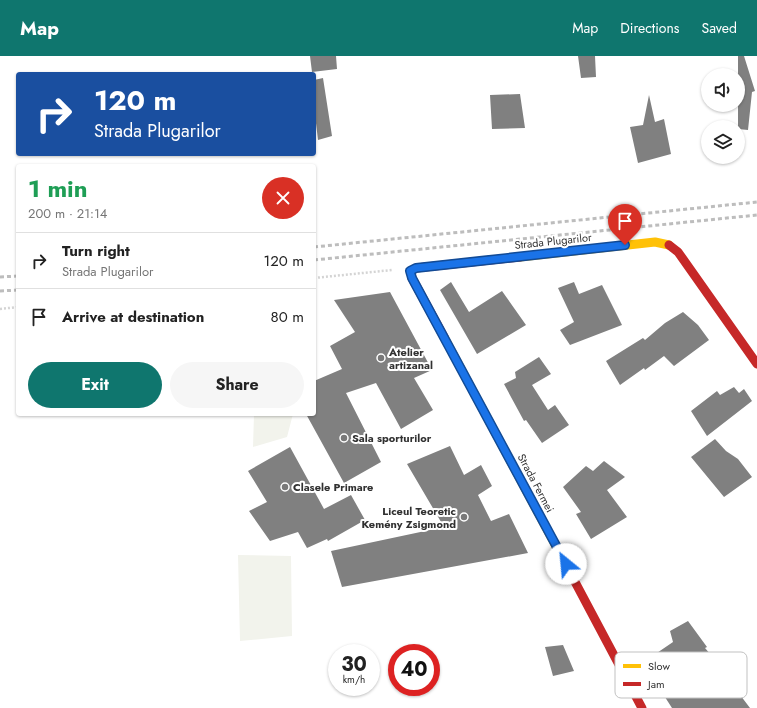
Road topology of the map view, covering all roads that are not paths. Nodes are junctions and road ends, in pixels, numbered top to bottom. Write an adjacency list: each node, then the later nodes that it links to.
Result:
1 (410, 271): 2 (street, Strada Plugarilor); 3 (street, Strada Fermei)
2 (757, 364)
3 (615, 655)
4 (637, 698): 5 (street, Strada Fermei)
5 (642, 708)

